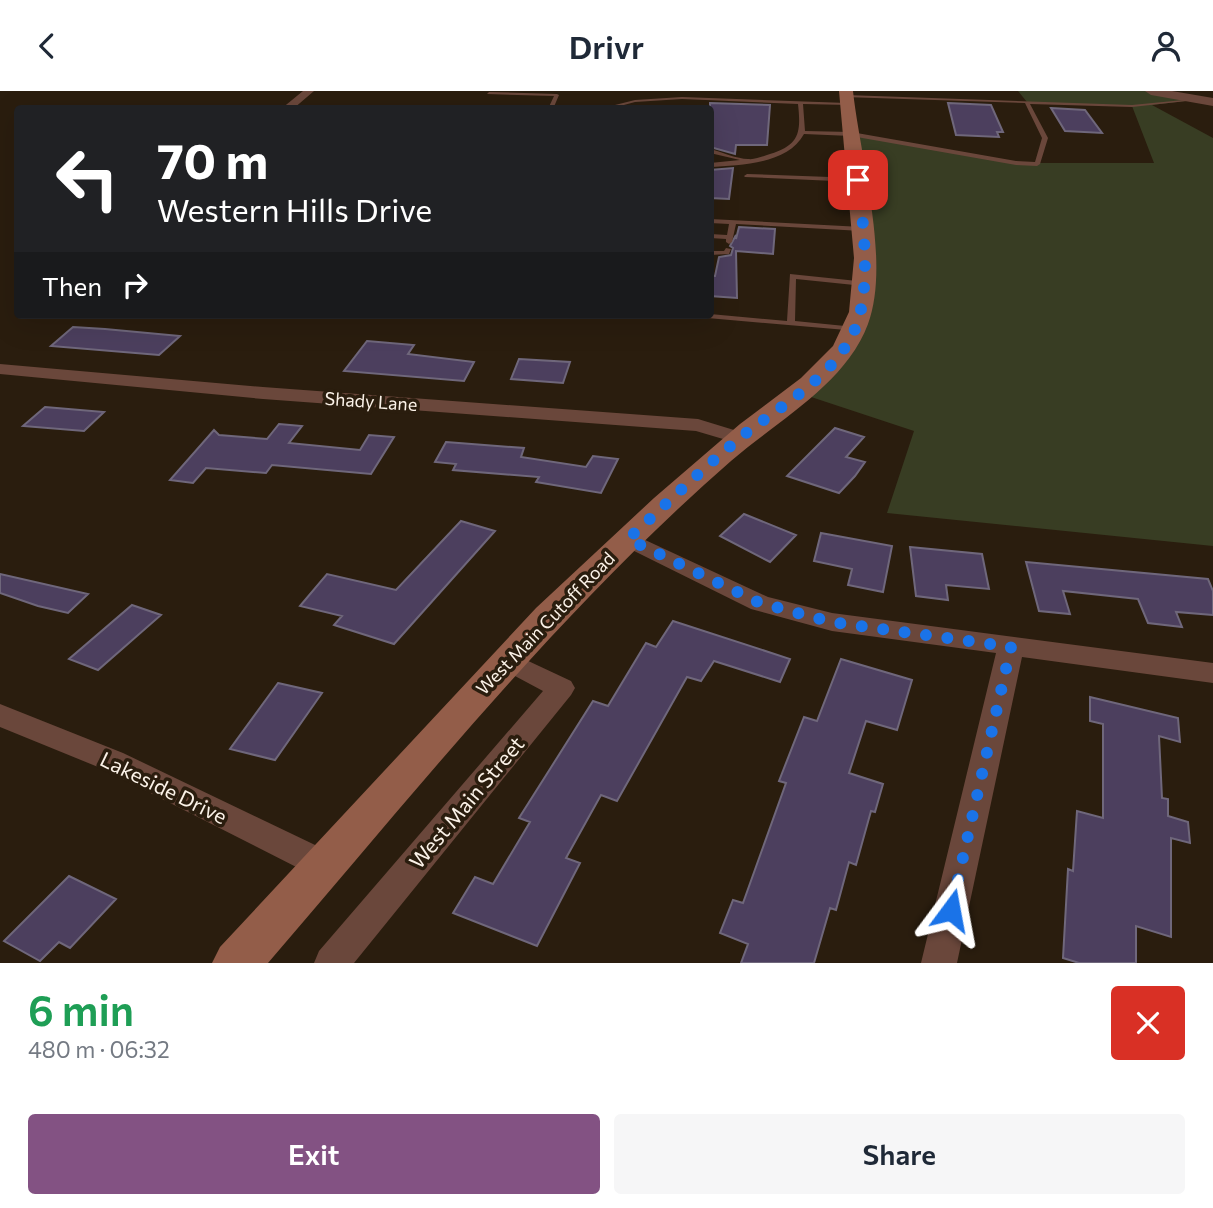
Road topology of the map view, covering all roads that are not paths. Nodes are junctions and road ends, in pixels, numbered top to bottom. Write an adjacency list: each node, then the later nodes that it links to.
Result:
1 (309, 91): 9 (street)
2 (1151, 91): 4 (street)
3 (489, 93): 10 (lane)
4 (1194, 100): 6 (lane); 8 (street)
5 (800, 102): 7 (lane); 13 (lane); 14 (lane)
6 (1027, 102): 13 (lane); 13 (lane)
7 (623, 103): 11 (lane); 12 (lane)
8 (1213, 103)
9 (291, 105)
10 (552, 105)
11 (616, 105)
12 (627, 105)
13 (848, 106): 14 (lane); 19 (main road, West Main Cutoff Road)
14 (802, 132): 16 (lane)
15 (714, 152): 16 (lane)
16 (749, 161): 17 (lane)
17 (714, 165)
18 (747, 176): 19 (lane)
19 (858, 180): 22 (main road, West Main Cutoff Road)
20 (714, 221): 21 (lane)
21 (733, 222): 22 (lane); 24 (lane)
22 (862, 229): 26 (main road, West Main Cutoff Road)
23 (714, 237): 24 (lane)
24 (729, 243): 25 (lane)
25 (714, 254)
26 (864, 285): 28 (lane); 29 (main road, West Main Cutoff Road)
27 (714, 316): 28 (lane)
28 (792, 322): 29 (lane)
29 (855, 329): 31 (main road, West Main Cutoff Road)
30 (0, 369): 31 (street, Shady Lane)
31 (740, 438): 32 (main road, West Main Cutoff Road)
32 (628, 539): 33 (street); 34 (main road, West Main Cutoff Road)
33 (1011, 647): 35 (street); 40 (street)
34 (507, 660): 37 (main road, West Main Cutoff Road); 39 (street, West Main Street)
35 (1213, 673)
36 (0, 715): 37 (street, Lakeside Drive)
37 (324, 865): 38 (main road, West Main Cutoff Road)
38 (237, 963)
39 (332, 963)
40 (939, 963)

